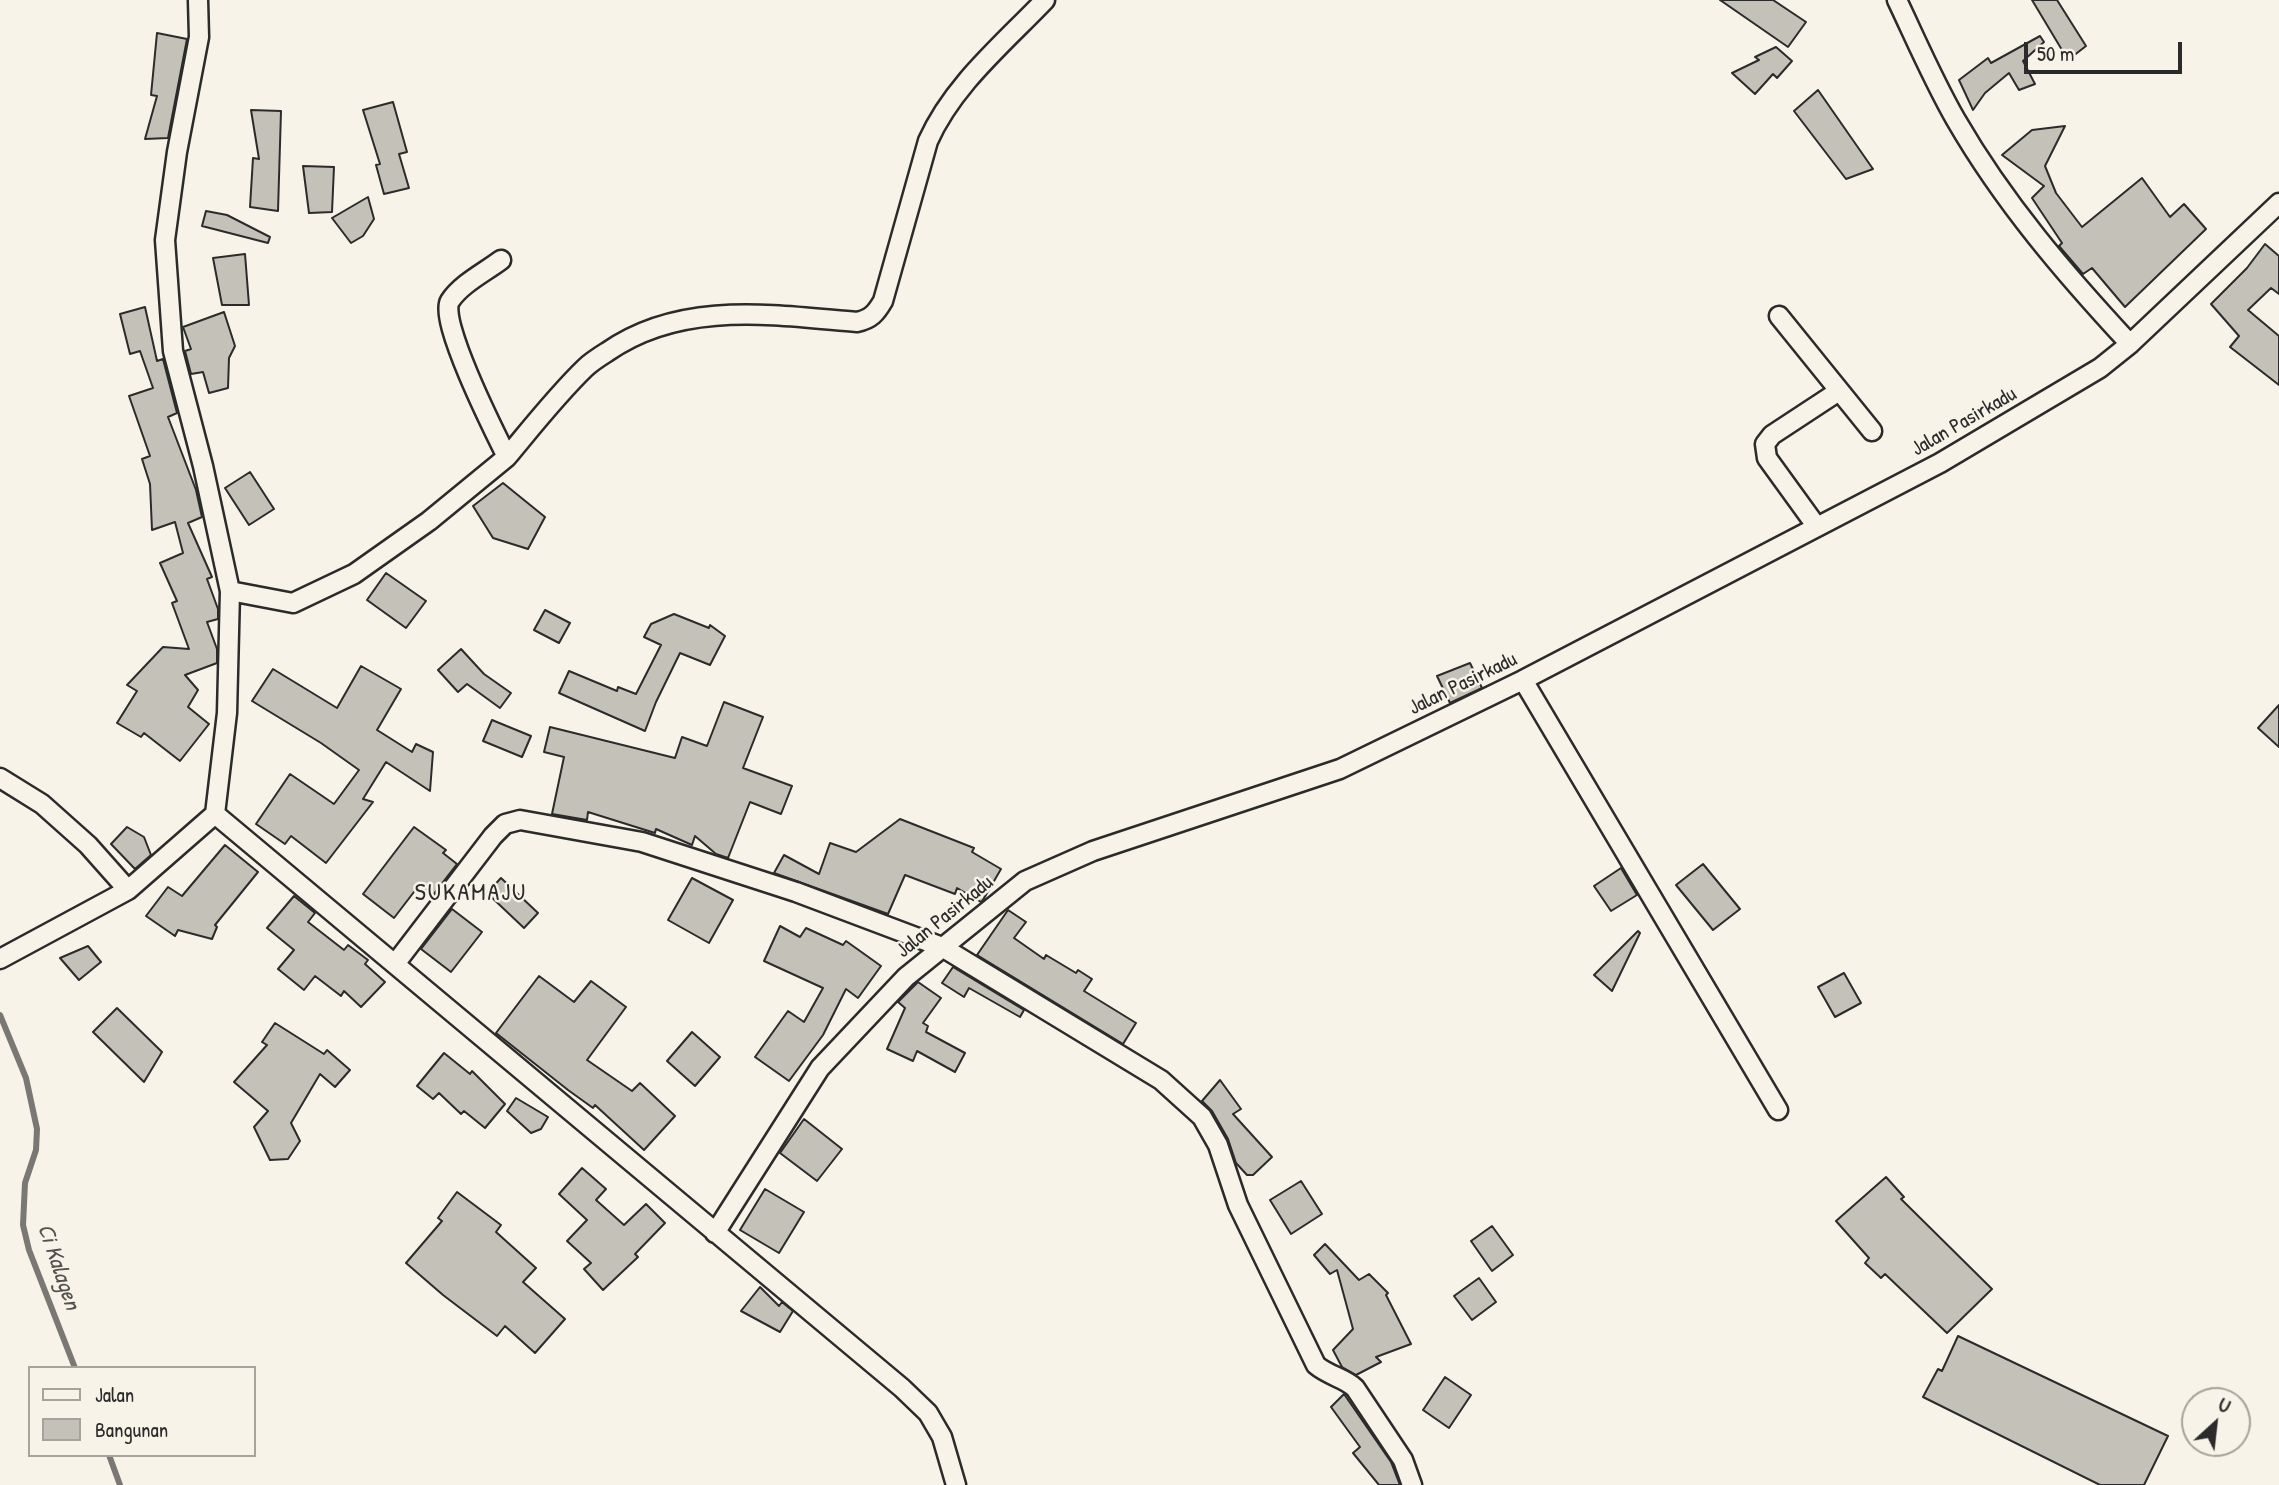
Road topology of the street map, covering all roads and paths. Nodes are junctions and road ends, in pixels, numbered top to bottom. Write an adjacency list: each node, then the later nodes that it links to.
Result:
1 (198, 0): 12 (street)
2 (1045, 0): 10 (street)
3 (1897, 0): 7 (street)
4 (2279, 203): 7 (street, Jalan Pasirkadu)
5 (501, 260): 10 (street)
6 (1779, 316): 8 (street)
7 (2130, 344): 11 (street, Jalan Pasirkadu)
8 (1839, 391): 9 (street); 11 (street)
9 (1872, 431)
10 (507, 457): 12 (street)
11 (1817, 527): 13 (street, Jalan Pasirkadu)
12 (230, 592): 15 (street)
13 (1523, 680): 17 (street, Jalan Pasirkadu); 20 (street)
14 (0, 778): 16 (street)
15 (215, 814): 16 (street); 19 (street)
16 (128, 890): 18 (street)
17 (942, 947): 19 (street); 21 (street, Jalan Pasirkadu); 23 (street)
18 (1, 959)
19 (395, 964): 21 (street)
20 (1778, 1110)
21 (715, 1233): 22 (street)
22 (956, 1485)
23 (1412, 1485)

